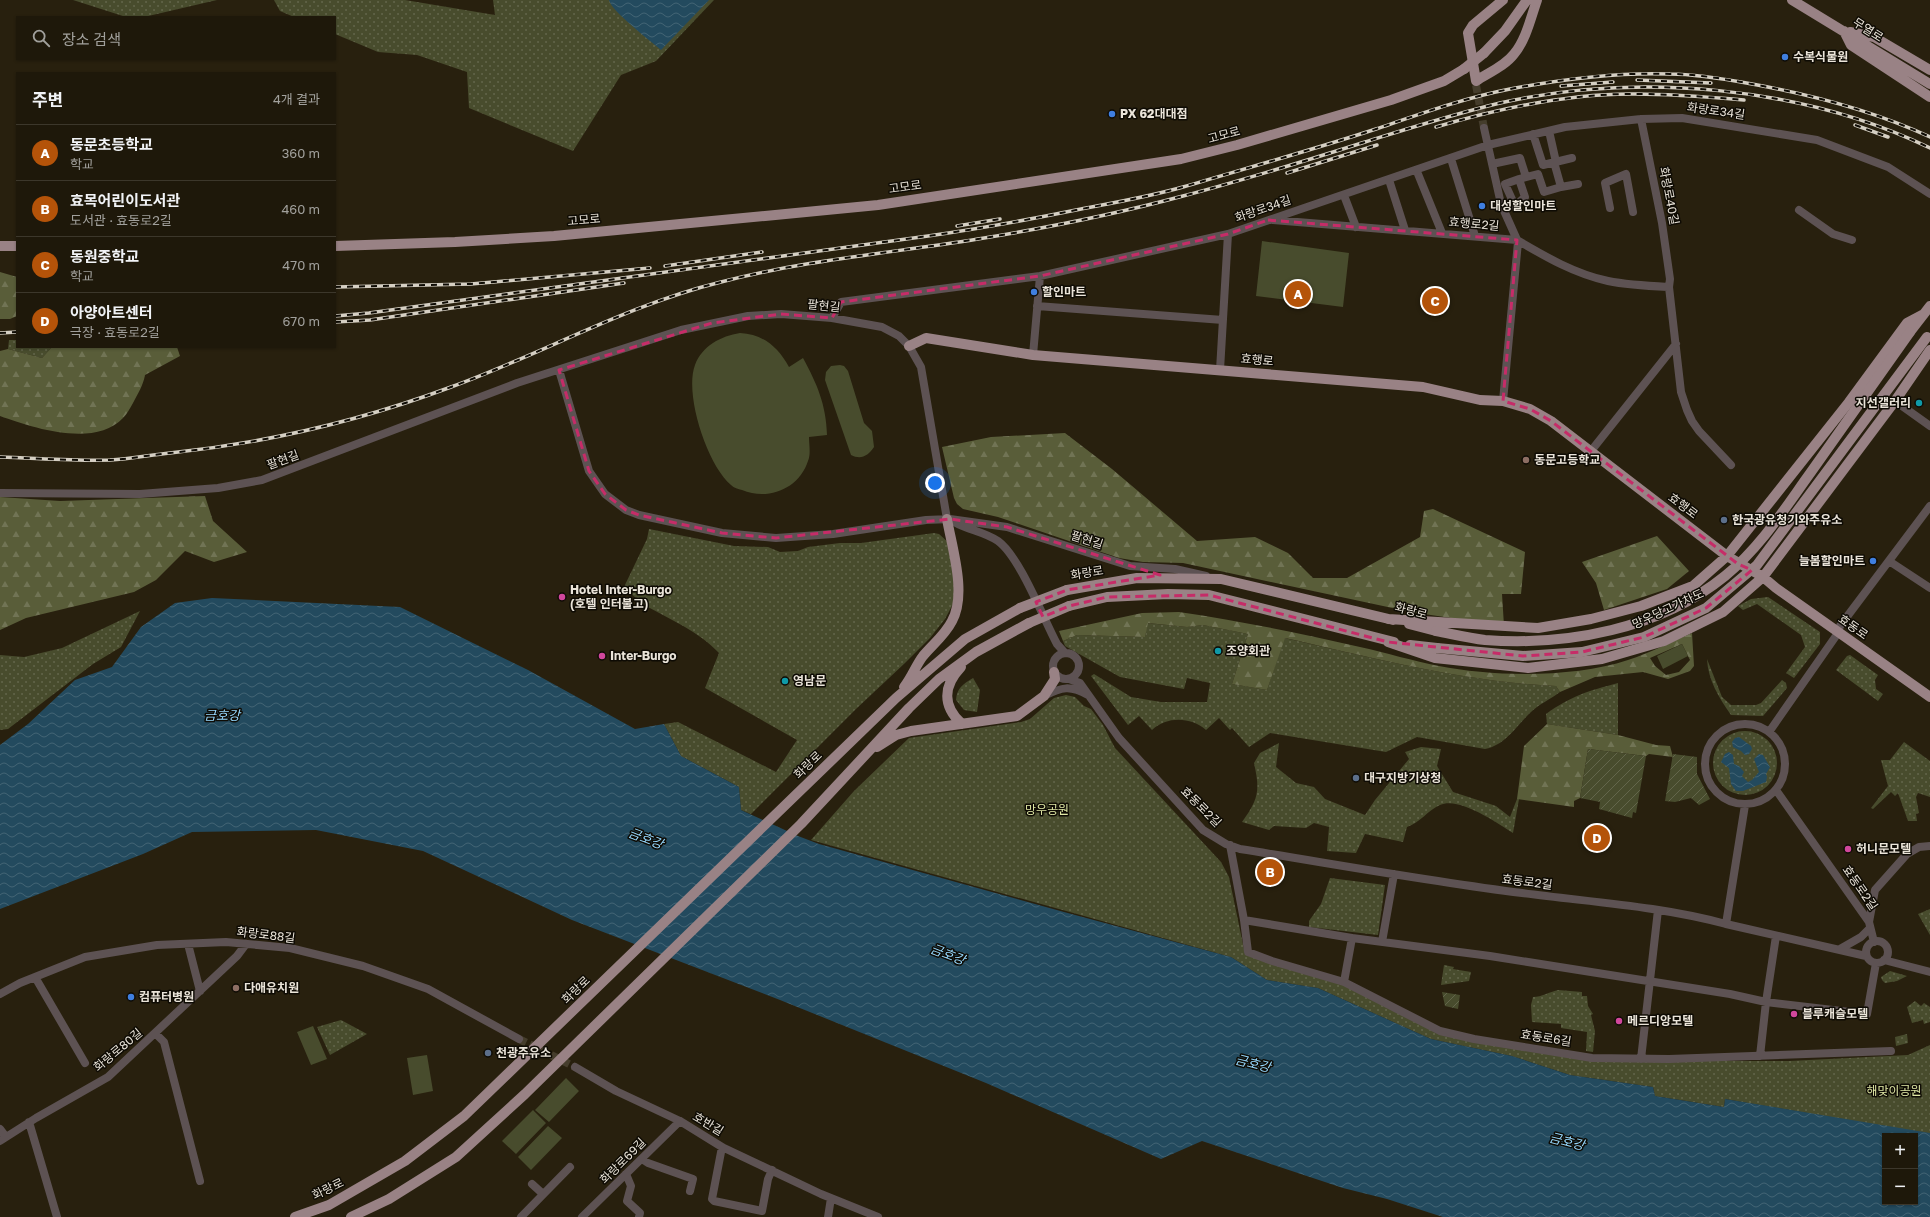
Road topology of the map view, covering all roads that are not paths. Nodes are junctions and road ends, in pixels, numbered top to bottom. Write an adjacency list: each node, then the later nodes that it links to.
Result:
1 (1503, 0): 3 (main road)
2 (1527, 0): 37 (main road, 고모로, bridge)
3 (1537, 0)
4 (1792, 0): 5 (main road, 무열로)
5 (1844, 31): 6 (main road); 7 (main road, 무열로); 8 (main road)
6 (1930, 70)
7 (1930, 84)
8 (1930, 97)
9 (1641, 119): 11 (street, 화랑로34길); 22 (street, 화랑로34길); 39 (street, 화랑로40길)
10 (1484, 128): 13 (street)
11 (1549, 131): 12 (street, 화랑로34길); 16 (street)
12 (1533, 134): 13 (street, 화랑로34길); 16 (street)
13 (1488, 145): 17 (street); 27 (street, 화랑로34길)
14 (1572, 158): 16 (street)
15 (1452, 162): 32 (street)
16 (1555, 162): 21 (street)
17 (1492, 164): 21 (street); 33 (street)
18 (1418, 174): 30 (street)
19 (1390, 183): 29 (street)
20 (1578, 184): 21 (street)
21 (1562, 187)
22 (1930, 194)
23 (1345, 198): 28 (street)
24 (1610, 208): 26 (street)
25 (1799, 210): 34 (street)
26 (1633, 212)
27 (1268, 220): 28 (street, 효행로2길); 31 (street, 화랑로34길)
28 (1356, 227): 29 (street, 효행로2길)
29 (1405, 230): 30 (street, 효행로2길)
30 (1442, 233): 32 (street, 효행로2길)
31 (1228, 234): 38 (street, 화랑로34길); 44 (street)
32 (1475, 236): 33 (street, 효행로2길)
33 (1517, 240): 39 (street, 효행로2길); 53 (street)
34 (1852, 240)
35 (0, 246): 36 (main road)
36 (16, 246)
37 (336, 246)
38 (1040, 276): 40 (street); 43 (street, 화랑로34길)
39 (1670, 283): 46 (street)
40 (1037, 306): 44 (street); 49 (street)
41 (1930, 306): 42 (main road)
42 (1924, 314): 60 (main road); 66 (main road, 망우당고가차도, bridge)
43 (832, 318): 47 (street, 팔현길); 50 (street, 팔현길)
44 (1223, 320): 51 (street)
45 (1928, 336): 68 (main road, 망우당고가차도, bridge)
46 (1676, 344): 55 (street); 56 (street)
47 (909, 346): 49 (main road, 효행로); 59 (street, 팔현길)
48 (1930, 350): 52 (main road)
49 (1033, 355): 51 (main road, 효행로)
50 (559, 370): 57 (street, 팔현길); 59 (street, 팔현길)
51 (1220, 370): 53 (main road, 효행로)
52 (1895, 401): 54 (street); 62 (main road)
53 (1503, 402): 55 (main road, 효행로)
54 (1930, 426)
55 (1591, 451): 60 (main road, 효행로)
56 (1731, 465)
57 (0, 493)
58 (1930, 506): 61 (street)
59 (948, 519): 63 (street, 팔현길); 69 (street); 78 (main road)
60 (1727, 556): 62 (main road, 효행로); 65 (main road)
61 (1889, 561): 64 (street); 67 (street)
62 (1763, 577): 67 (main road, 효동로); 68 (main road)
63 (1221, 579): 65 (main road, 화랑로); 78 (main road, 화랑로, bridge)
64 (1930, 588)
65 (1388, 619): 66 (main road, 화랑로)
66 (1436, 631)
67 (1838, 633): 79 (main road, 효동로); 81 (street)
68 (1388, 642): 70 (main road, bridge)
69 (1057, 644): 71 (street); 72 (street)
70 (976, 652): 80 (main road); 82 (main road)
71 (1065, 653): 72 (street); 73 (street)
72 (1055, 659): 74 (street)
73 (1078, 672): 74 (street); 75 (street, 효동로2길)
74 (1061, 676): 75 (street); 76 (main road)
75 (1084, 687): 77 (street, 효동로2길)
76 (1046, 694): 77 (street); 80 (main road)
77 (1090, 696): 85 (street, 효동로2길)
78 (896, 698): 130 (main road, 화랑로)
79 (1930, 698)
80 (962, 724): 82 (main road)
81 (1769, 732): 83 (street); 84 (street)
82 (856, 765): 131 (main road)
83 (1776, 790): 84 (street); 91 (street, 효동로2길)
84 (1745, 804): 90 (street)
85 (1230, 845): 87 (street, 효동로2길); 89 (street, 효동로6길)
86 (1930, 846): 91 (street)
87 (1394, 874): 88 (street, 효동로2길); 94 (street)
88 (1658, 910): 90 (street, 효동로2길); 103 (street)
89 (1244, 920): 93 (street); 104 (street, 효동로6길)
90 (1726, 924): 92 (street, 효동로2길)
91 (1869, 925): 95 (street); 98 (street)
92 (1776, 936): 98 (street, 효동로2길); 107 (street)
93 (1352, 938): 94 (street); 104 (street)
94 (1382, 942): 103 (street)
95 (1874, 942): 99 (street); 100 (street)
96 (188, 944): 97 (street, 화랑로88길); 102 (street, 화랑로88길); 105 (street)
97 (246, 944): 105 (street, 화랑로80길); 109 (street, 화랑로88길)
98 (1840, 949): 99 (street, 효동로2길)
99 (1866, 956): 100 (street)
100 (1880, 962): 101 (street); 107 (street)
101 (1930, 972)
102 (35, 977): 106 (street, 화랑로88길); 113 (street)
103 (1649, 981): 107 (street); 112 (street)
104 (1344, 982): 112 (street, 효동로6길)
105 (198, 993): 108 (street, 화랑로80길)
106 (0, 994)
107 (1766, 1002): 111 (street)
108 (156, 1034): 116 (street, 화랑로80길); 124 (street)
109 (519, 1039)
110 (1891, 1051): 111 (street, 효동로6길)
111 (1760, 1056): 112 (street, 효동로6길)
112 (1641, 1059)
113 (85, 1063)
114 (575, 1067): 115 (street, 호반길)
115 (680, 1121): 119 (street, 호반길); 120 (street, 화랑로69길)
116 (29, 1122): 118 (street, 화랑로80길); 129 (street)
117 (0, 1129): 118 (street, 화랑로80길)
118 (3, 1139)
119 (722, 1147): 122 (street, 호반길); 122 (street)
120 (642, 1159): 123 (street, 화랑로69길); 126 (street)
121 (570, 1167): 127 (street)
122 (772, 1170): 128 (street, 호반길)
123 (626, 1174): 133 (street, 화랑로69길); 134 (street)
124 (200, 1181)
125 (532, 1184): 127 (street)
126 (690, 1191)
127 (543, 1194): 132 (street)
128 (831, 1198): 135 (street); 136 (street, 호반길)
129 (57, 1217)
130 (295, 1217)
131 (352, 1217)
132 (521, 1217)
133 (582, 1217)
134 (639, 1217)
135 (828, 1217)
136 (878, 1217)

